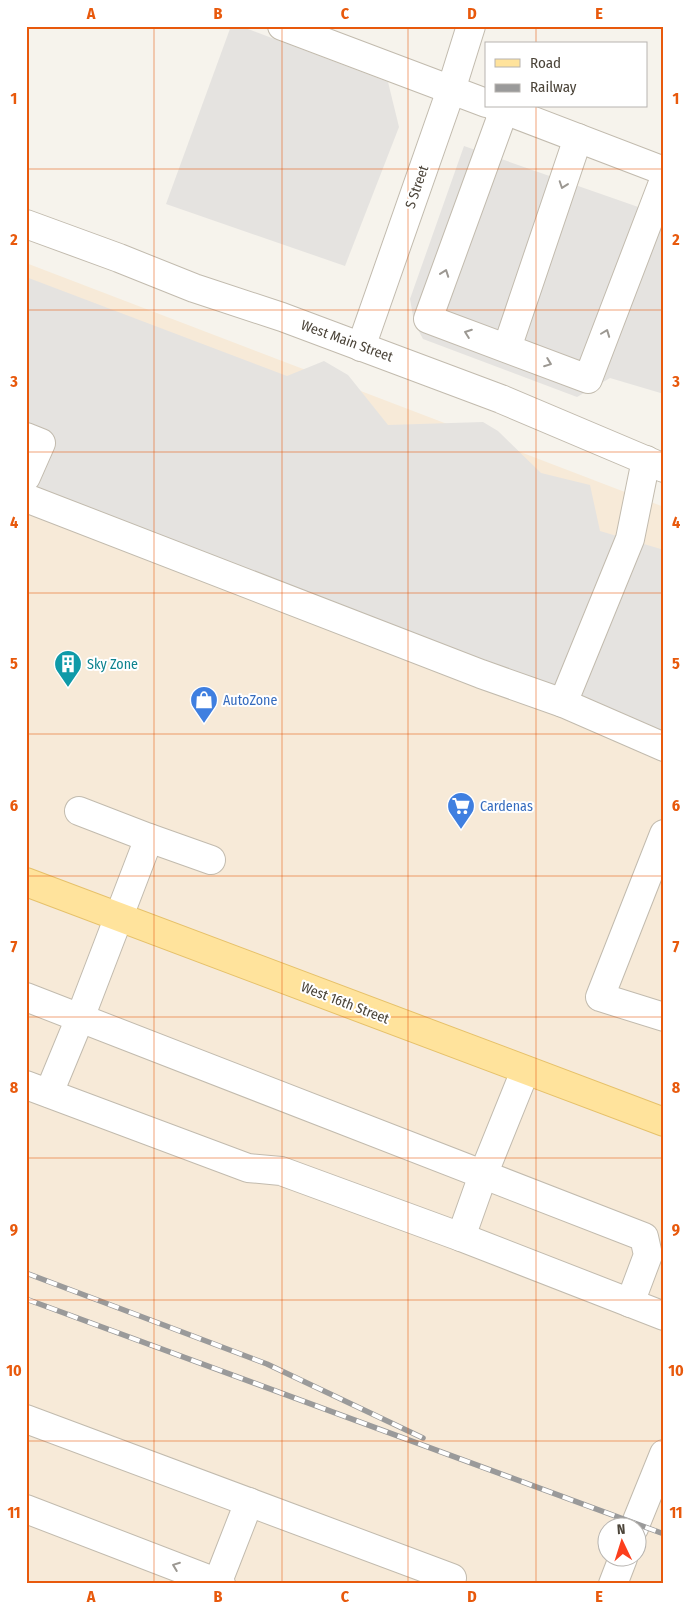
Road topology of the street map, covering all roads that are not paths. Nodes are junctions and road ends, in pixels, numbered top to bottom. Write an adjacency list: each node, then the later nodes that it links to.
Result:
1 (282, 26): 3 (street)
2 (471, 26): 3 (street, S Street)
3 (451, 90): 4 (street); 11 (street, S Street)
4 (485, 102)
5 (494, 108): 12 (street, one-way to 5)
6 (500, 108): 7 (street)
7 (578, 138): 8 (street); 12 (street, one-way to 12)
8 (664, 171)
9 (664, 180): 12 (street, one-way to 9)
10 (26, 224): 11 (street, West Main Street)
11 (361, 347): 14 (street, West Main Street)
12 (507, 348)
13 (26, 438): 15 (street)
14 (657, 458): 17 (street)
15 (26, 477)
16 (26, 498): 17 (street)
17 (563, 703): 18 (street)
18 (664, 747)
19 (79, 810): 21 (street)
20 (664, 834): 26 (street)
21 (150, 838): 22 (street); 24 (street)
22 (211, 860)
23 (26, 882): 24 (main road, West 16th Street)
24 (119, 917): 27 (street); 28 (main road, West 16th Street)
25 (26, 997): 27 (street)
26 (664, 1017)
27 (80, 1018): 29 (street); 31 (street)
28 (525, 1070): 30 (main road, West 16th Street); 31 (street)
29 (37, 1089): 32 (street)
30 (664, 1122)
31 (483, 1175): 32 (street); 33 (street)
32 (461, 1237): 33 (street)
33 (630, 1303): 34 (street)
34 (664, 1316)
35 (26, 1419): 37 (street)
36 (664, 1454): 39 (street)
37 (249, 1502): 41 (street); 42 (street)
38 (26, 1509): 41 (street, one-way to 38)
39 (638, 1518)
40 (619, 1568): 43 (street)
41 (219, 1583)
42 (450, 1584)
43 (613, 1584)

